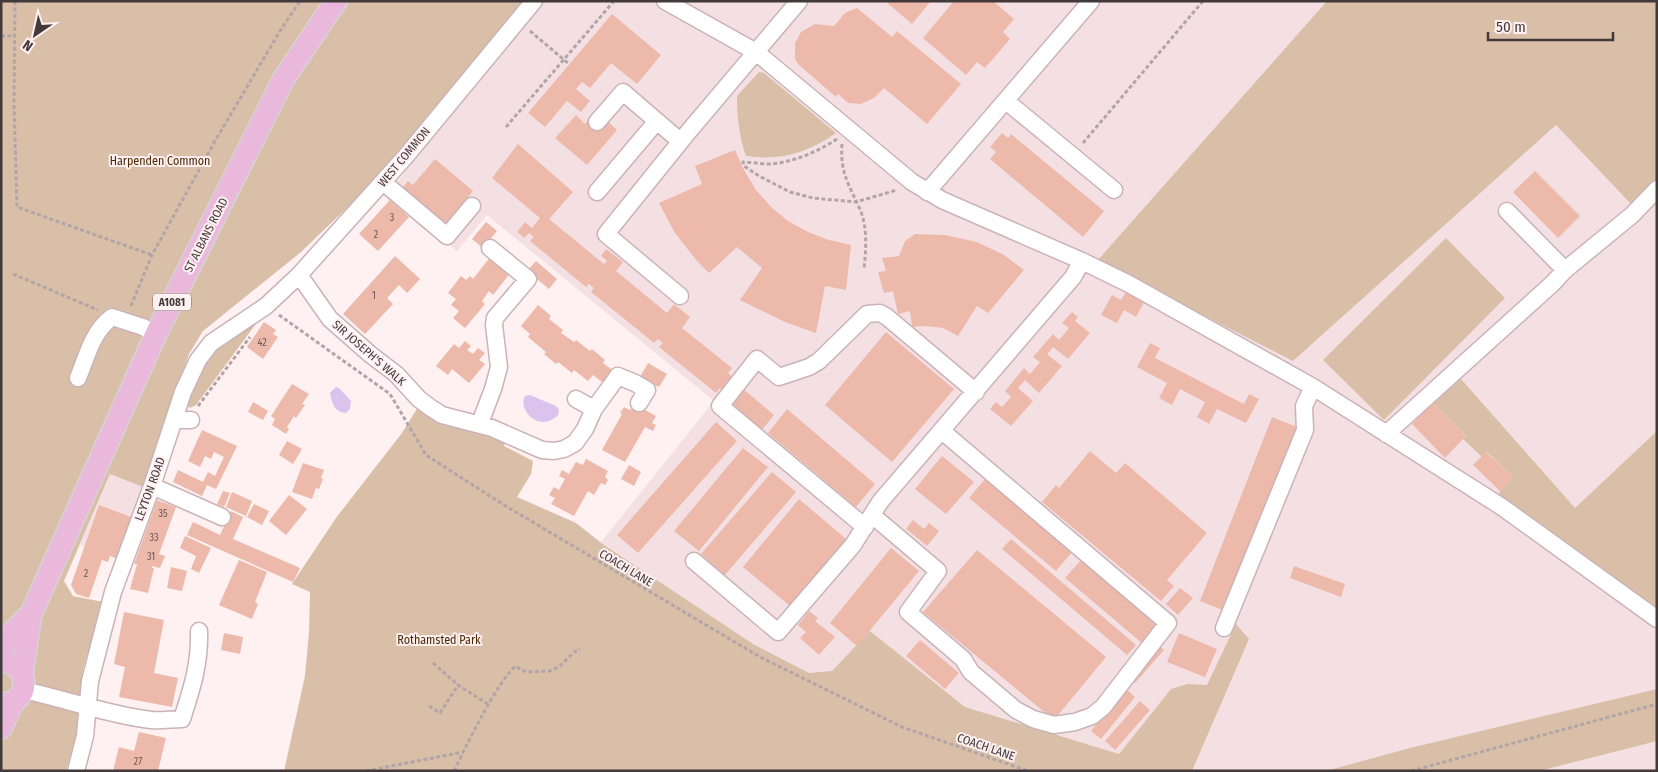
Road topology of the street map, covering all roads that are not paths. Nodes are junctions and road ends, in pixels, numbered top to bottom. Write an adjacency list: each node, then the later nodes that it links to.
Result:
1 (336, 1): 24 (main road, ST ALBANS ROAD / A1081)
2 (534, 1): 11 (street, WEST COMMON)
3 (665, 1): 6 (street)
4 (799, 1): 6 (street)
5 (1091, 1): 7 (street)
6 (756, 52): 10 (street); 15 (street)
7 (1006, 100): 13 (street); 15 (street)
8 (597, 122): 9 (street)
9 (658, 122): 10 (street); 14 (street)
10 (680, 141): 22 (street)
11 (384, 182): 16 (street); 21 (street, WEST COMMON)
12 (1657, 189): 20 (street)
13 (1114, 190)
14 (597, 192)
15 (927, 192): 19 (street)
16 (472, 206)
17 (1508, 211): 20 (street)
18 (490, 248): 33 (street)
19 (1082, 261): 26 (street); 27 (street)
20 (1565, 270): 35 (street)
21 (299, 275): 23 (street, WEST COMMON); 33 (street, SIR JOSEPH'S WALK)
22 (680, 296)
23 (266, 306): 31 (street, LEYTON ROAD)
24 (156, 334): 25 (street); 40 (main road, ST ALBANS ROAD / A1081)
25 (78, 378)
26 (1313, 386): 35 (street); 42 (street)
27 (976, 392): 34 (street); 38 (street)
28 (576, 399): 30 (street)
29 (640, 403): 30 (street, SIR JOSEPH'S WALK)
30 (594, 409): 33 (street, SIR JOSEPH'S WALK)
31 (174, 420): 32 (street); 36 (street, LEYTON ROAD)
32 (191, 420)
33 (480, 423)
34 (942, 431): 38 (street); 38 (street)
35 (1386, 434): 41 (street)
36 (152, 486): 37 (street); 47 (street, LEYTON ROAD)
37 (222, 517)
38 (868, 520): 39 (street)
39 (694, 561)
40 (31, 614): 44 (main road, ST ALBANS ROAD / A1081); 46 (main road, ST ALBANS ROAD / A1081)
41 (1657, 619)
42 (1224, 628)
43 (199, 631): 47 (street)
44 (1, 650)
45 (1, 661): 46 (main road)
46 (15, 692): 47 (street); 48 (main road, ST ALBANS ROAD / A1081)
47 (88, 706): 49 (street, LEYTON ROAD)
48 (1, 728)
49 (76, 771)

